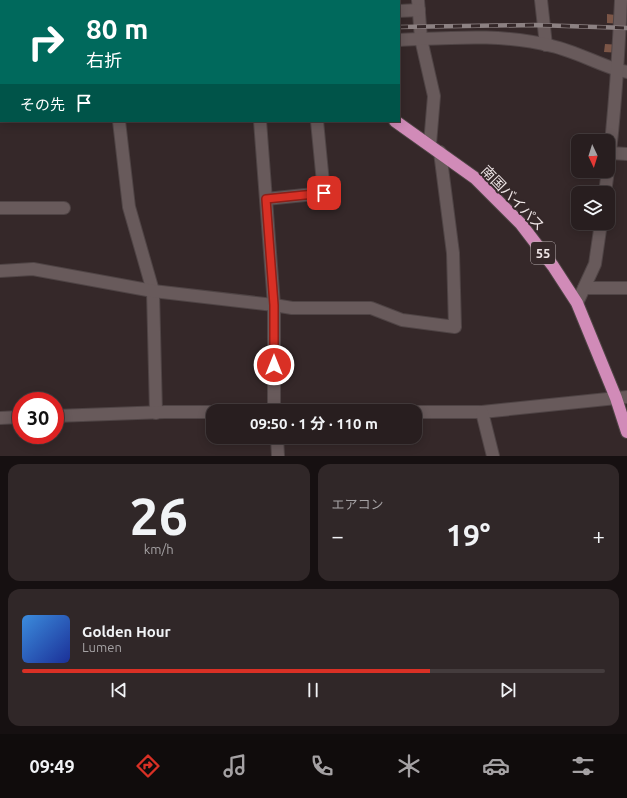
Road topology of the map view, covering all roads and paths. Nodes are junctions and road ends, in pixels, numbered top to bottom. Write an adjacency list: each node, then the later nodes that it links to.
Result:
1 (541, 0): 7 (street)
2 (621, 0): 8 (street)
3 (418, 5): 4 (street); 5 (street)
4 (400, 11)
5 (421, 39): 6 (street); 7 (street); 14 (street)
6 (400, 40)
7 (546, 45): 8 (street)
8 (623, 71): 13 (street)
9 (119, 122): 25 (street)
10 (260, 122): 18 (street)
11 (317, 122): 18 (street)
12 (397, 122): 14 (highway, 南国バイパス / 55)
13 (614, 134)
14 (430, 144): 15 (highway, 南国バイパス / 55)
15 (440, 152): 26 (highway, 南国バイパス / 55); 27 (street)
16 (615, 153): 17 (street)
17 (627, 154)
18 (266, 199): 27 (street)
19 (0, 208): 20 (street)
20 (64, 208)
21 (600, 230): 23 (street)
22 (0, 270): 25 (street)
23 (584, 288): 24 (street); 26 (street)
24 (627, 288)
25 (153, 291): 27 (street); 33 (street)
26 (577, 303): 28 (highway, 南国バイパス / 55)
27 (274, 305): 29 (street)
28 (621, 398): 32 (street); 37 (highway, 南国バイパス / 55)
29 (274, 404)
30 (206, 412): 33 (street)
31 (422, 412): 32 (street)
32 (482, 412): 40 (street)
33 (156, 413): 34 (street)
34 (64, 416)
35 (12, 417): 36 (street)
36 (0, 418)
37 (627, 432)
38 (277, 444): 39 (street)
39 (278, 456)
40 (493, 456)

